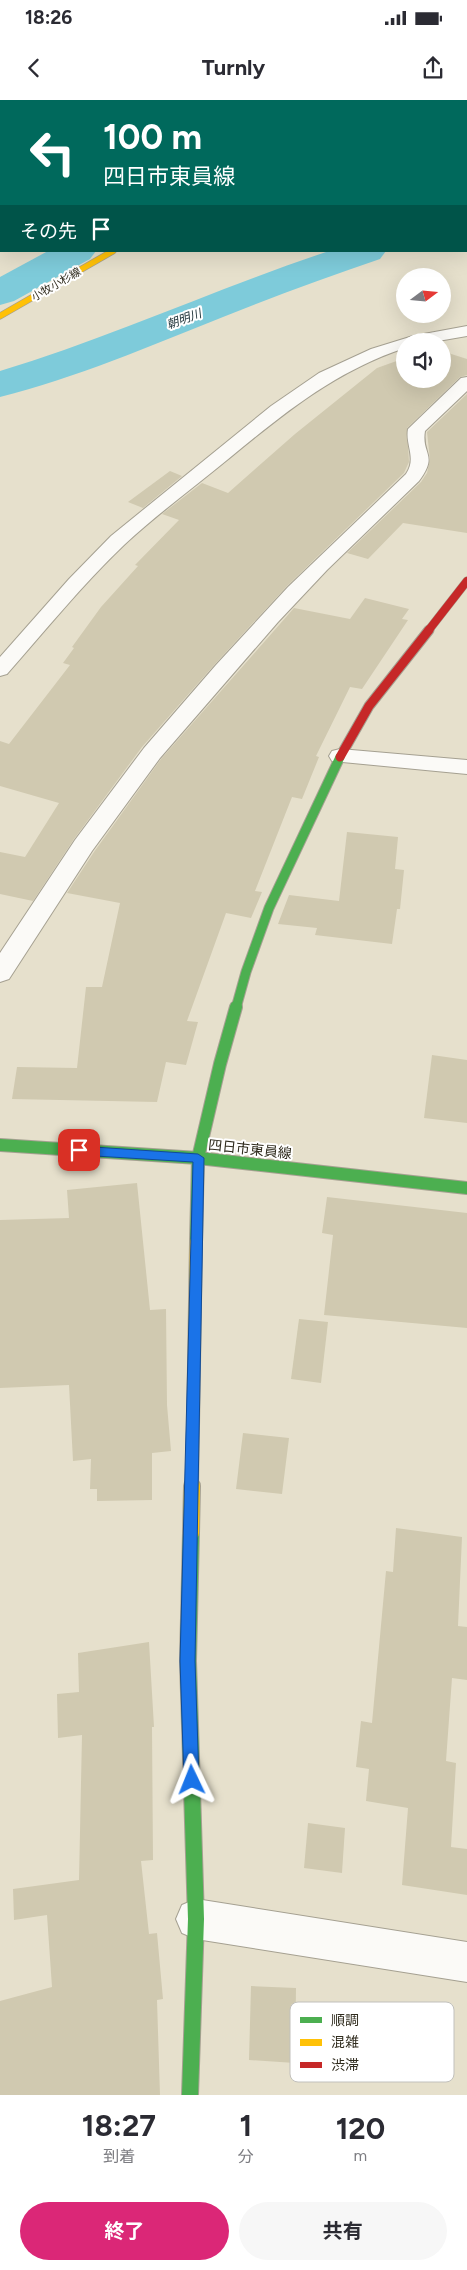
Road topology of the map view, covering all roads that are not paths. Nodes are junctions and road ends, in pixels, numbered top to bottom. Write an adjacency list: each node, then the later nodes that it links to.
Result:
1 (111, 252): 2 (street, 小牧小杉線)
2 (0, 316)
3 (467, 331): 4 (street)
4 (451, 334)
5 (396, 346): 8 (street)
6 (467, 382): 11 (street)
7 (467, 581): 9 (street)
8 (0, 670)
9 (340, 756): 10 (street); 13 (street)
10 (467, 767)
11 (0, 973)
12 (0, 1145): 13 (street, 四日市東員線)
13 (198, 1158): 14 (street, 四日市東員線); 15 (street)
14 (467, 1188)
15 (196, 1919): 16 (street); 17 (street)
16 (467, 1962)
17 (190, 2095)

